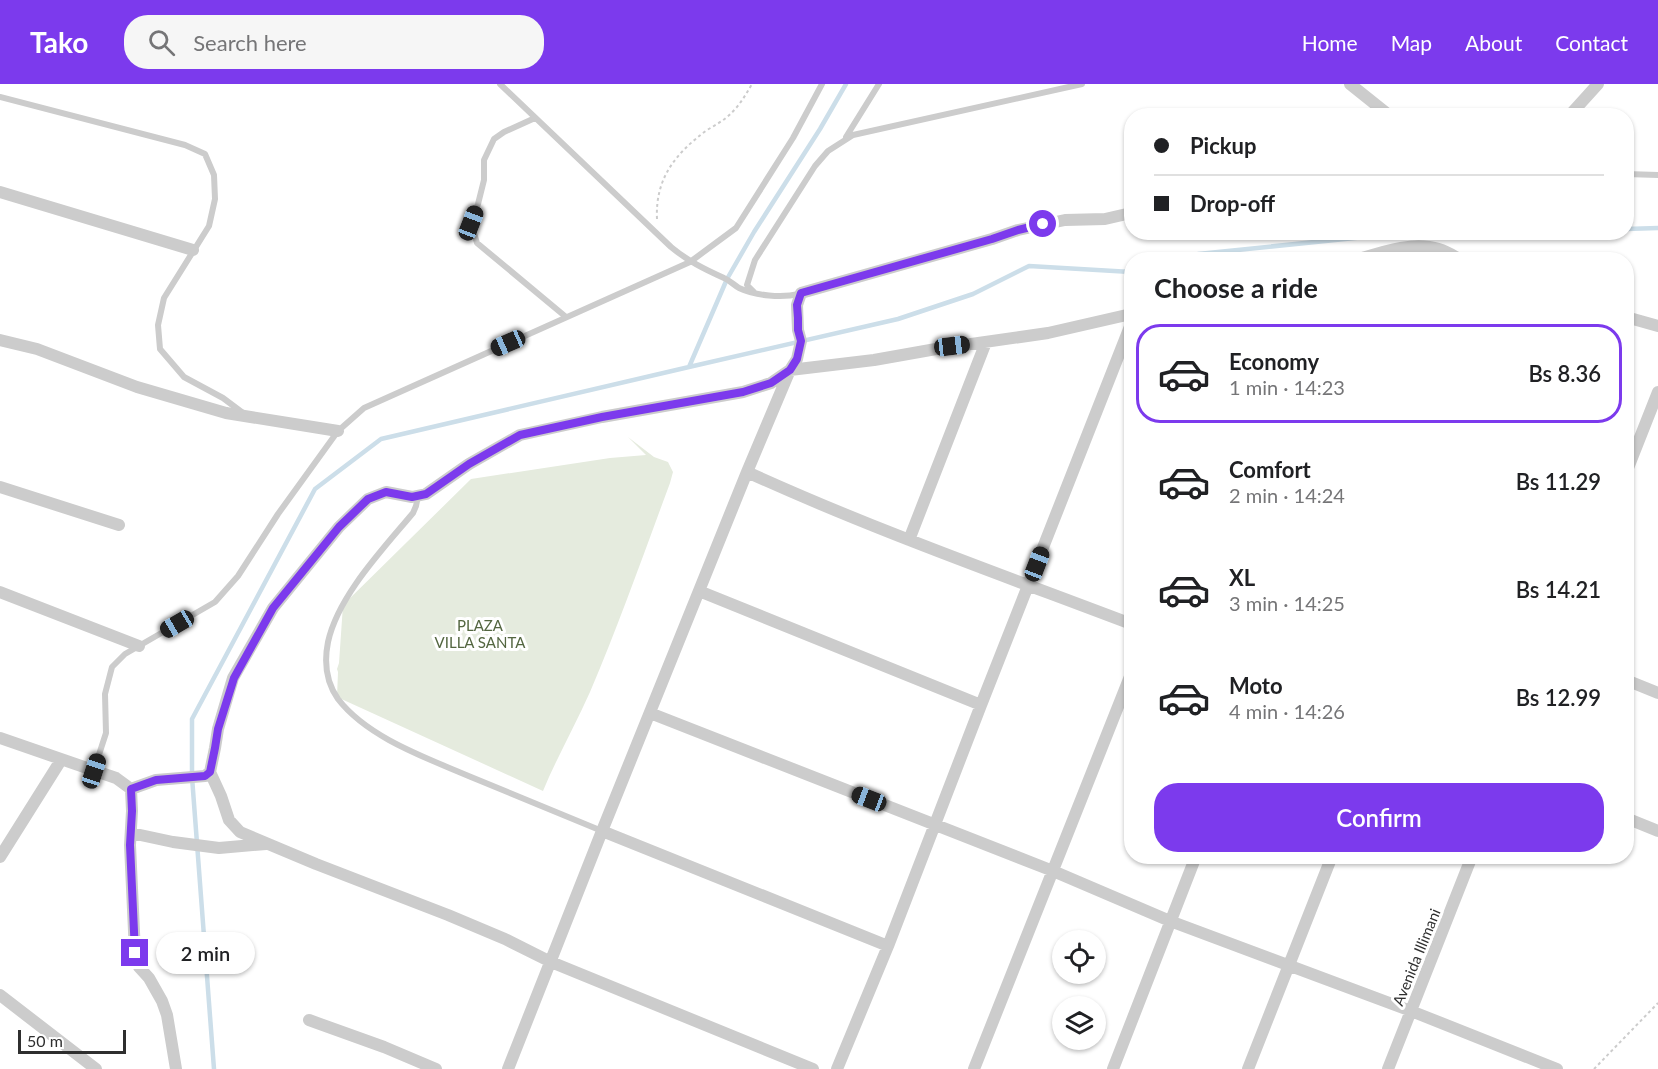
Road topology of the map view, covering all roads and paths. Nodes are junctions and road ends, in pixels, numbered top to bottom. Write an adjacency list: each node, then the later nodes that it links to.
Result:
1 (500, 84): 11 (lane)
2 (752, 84): 17 (path)
3 (822, 84): 21 (lane)
4 (879, 84): 12 (lane)
5 (1082, 84): 12 (lane)
6 (1350, 84): 9 (street)
7 (1598, 84): 10 (street)
8 (0, 97): 18 (lane)
9 (1380, 108)
10 (1576, 108)
11 (535, 118): 17 (lane); 25 (lane)
12 (844, 139): 22 (lane)
13 (1634, 174): 14 (lane)
14 (1658, 176)
15 (0, 192): 18 (street)
16 (1124, 215): 23 (street)
17 (658, 234): 21 (lane)
18 (193, 250): 33 (lane)
19 (1384, 252): 20 (street)
20 (1432, 252)
21 (690, 262): 22 (lane); 25 (lane)
22 (754, 292): 23 (lane)
23 (801, 293): 31 (street)
24 (1124, 316): 29 (street)
25 (566, 317): 34 (lane)
26 (1634, 318): 27 (street)
27 (1658, 326)
28 (0, 340): 33 (street)
29 (986, 342): 31 (street); 40 (street)
30 (1124, 342): 41 (street)
31 (790, 370): 36 (street); 38 (street)
32 (1658, 392): 35 (street)
33 (246, 416): 34 (street)
34 (338, 431): 45 (lane)
35 (1634, 453)
36 (747, 472): 40 (street); 42 (street)
37 (0, 487): 39 (street)
38 (418, 496): 54 (street); 58 (lane)
39 (118, 525)
40 (909, 540): 41 (street)
41 (1029, 585): 44 (street); 49 (street)
42 (699, 591): 49 (street); 50 (street)
43 (0, 592): 45 (street)
44 (1124, 621)
45 (139, 646): 53 (lane)
46 (1634, 683): 48 (street)
47 (1124, 692): 66 (street)
48 (1658, 693)
49 (981, 705): 57 (street)
50 (650, 713): 57 (street); 58 (street)
51 (0, 738): 52 (street)
52 (61, 760): 53 (street); 62 (street)
53 (94, 771): 55 (street)
54 (210, 772): 55 (street); 61 (street)
55 (131, 789): 60 (street)
56 (1634, 821): 59 (street)
57 (935, 825): 66 (street); 68 (street)
58 (602, 831): 68 (street); 69 (street)
59 (1658, 831)
60 (131, 833): 61 (street); 76 (street)
61 (269, 844): 69 (street)
62 (0, 857)
63 (1193, 864): 67 (street)
64 (1329, 864): 70 (street)
65 (1469, 864): 73 (street, Avenida Illimani)
66 (1053, 871): 67 (street); 81 (street)
67 (1170, 921): 70 (street); 82 (street)
68 (888, 946): 80 (street)
69 (551, 962): 78 (street); 79 (street)
70 (1289, 966): 73 (street); 83 (street)
71 (0, 995): 75 (street)
72 (1658, 1003): 86 (path)
73 (1411, 1011): 84 (street, Avenida Illimani); 85 (street)
74 (309, 1020): 77 (street)
75 (96, 1069)
76 (176, 1069)
77 (436, 1069)
78 (508, 1069)
79 (813, 1069)
80 (837, 1069)
81 (974, 1069)
82 (1113, 1069)
83 (1248, 1069)
84 (1388, 1069)
85 (1557, 1069)
86 (1594, 1069)

